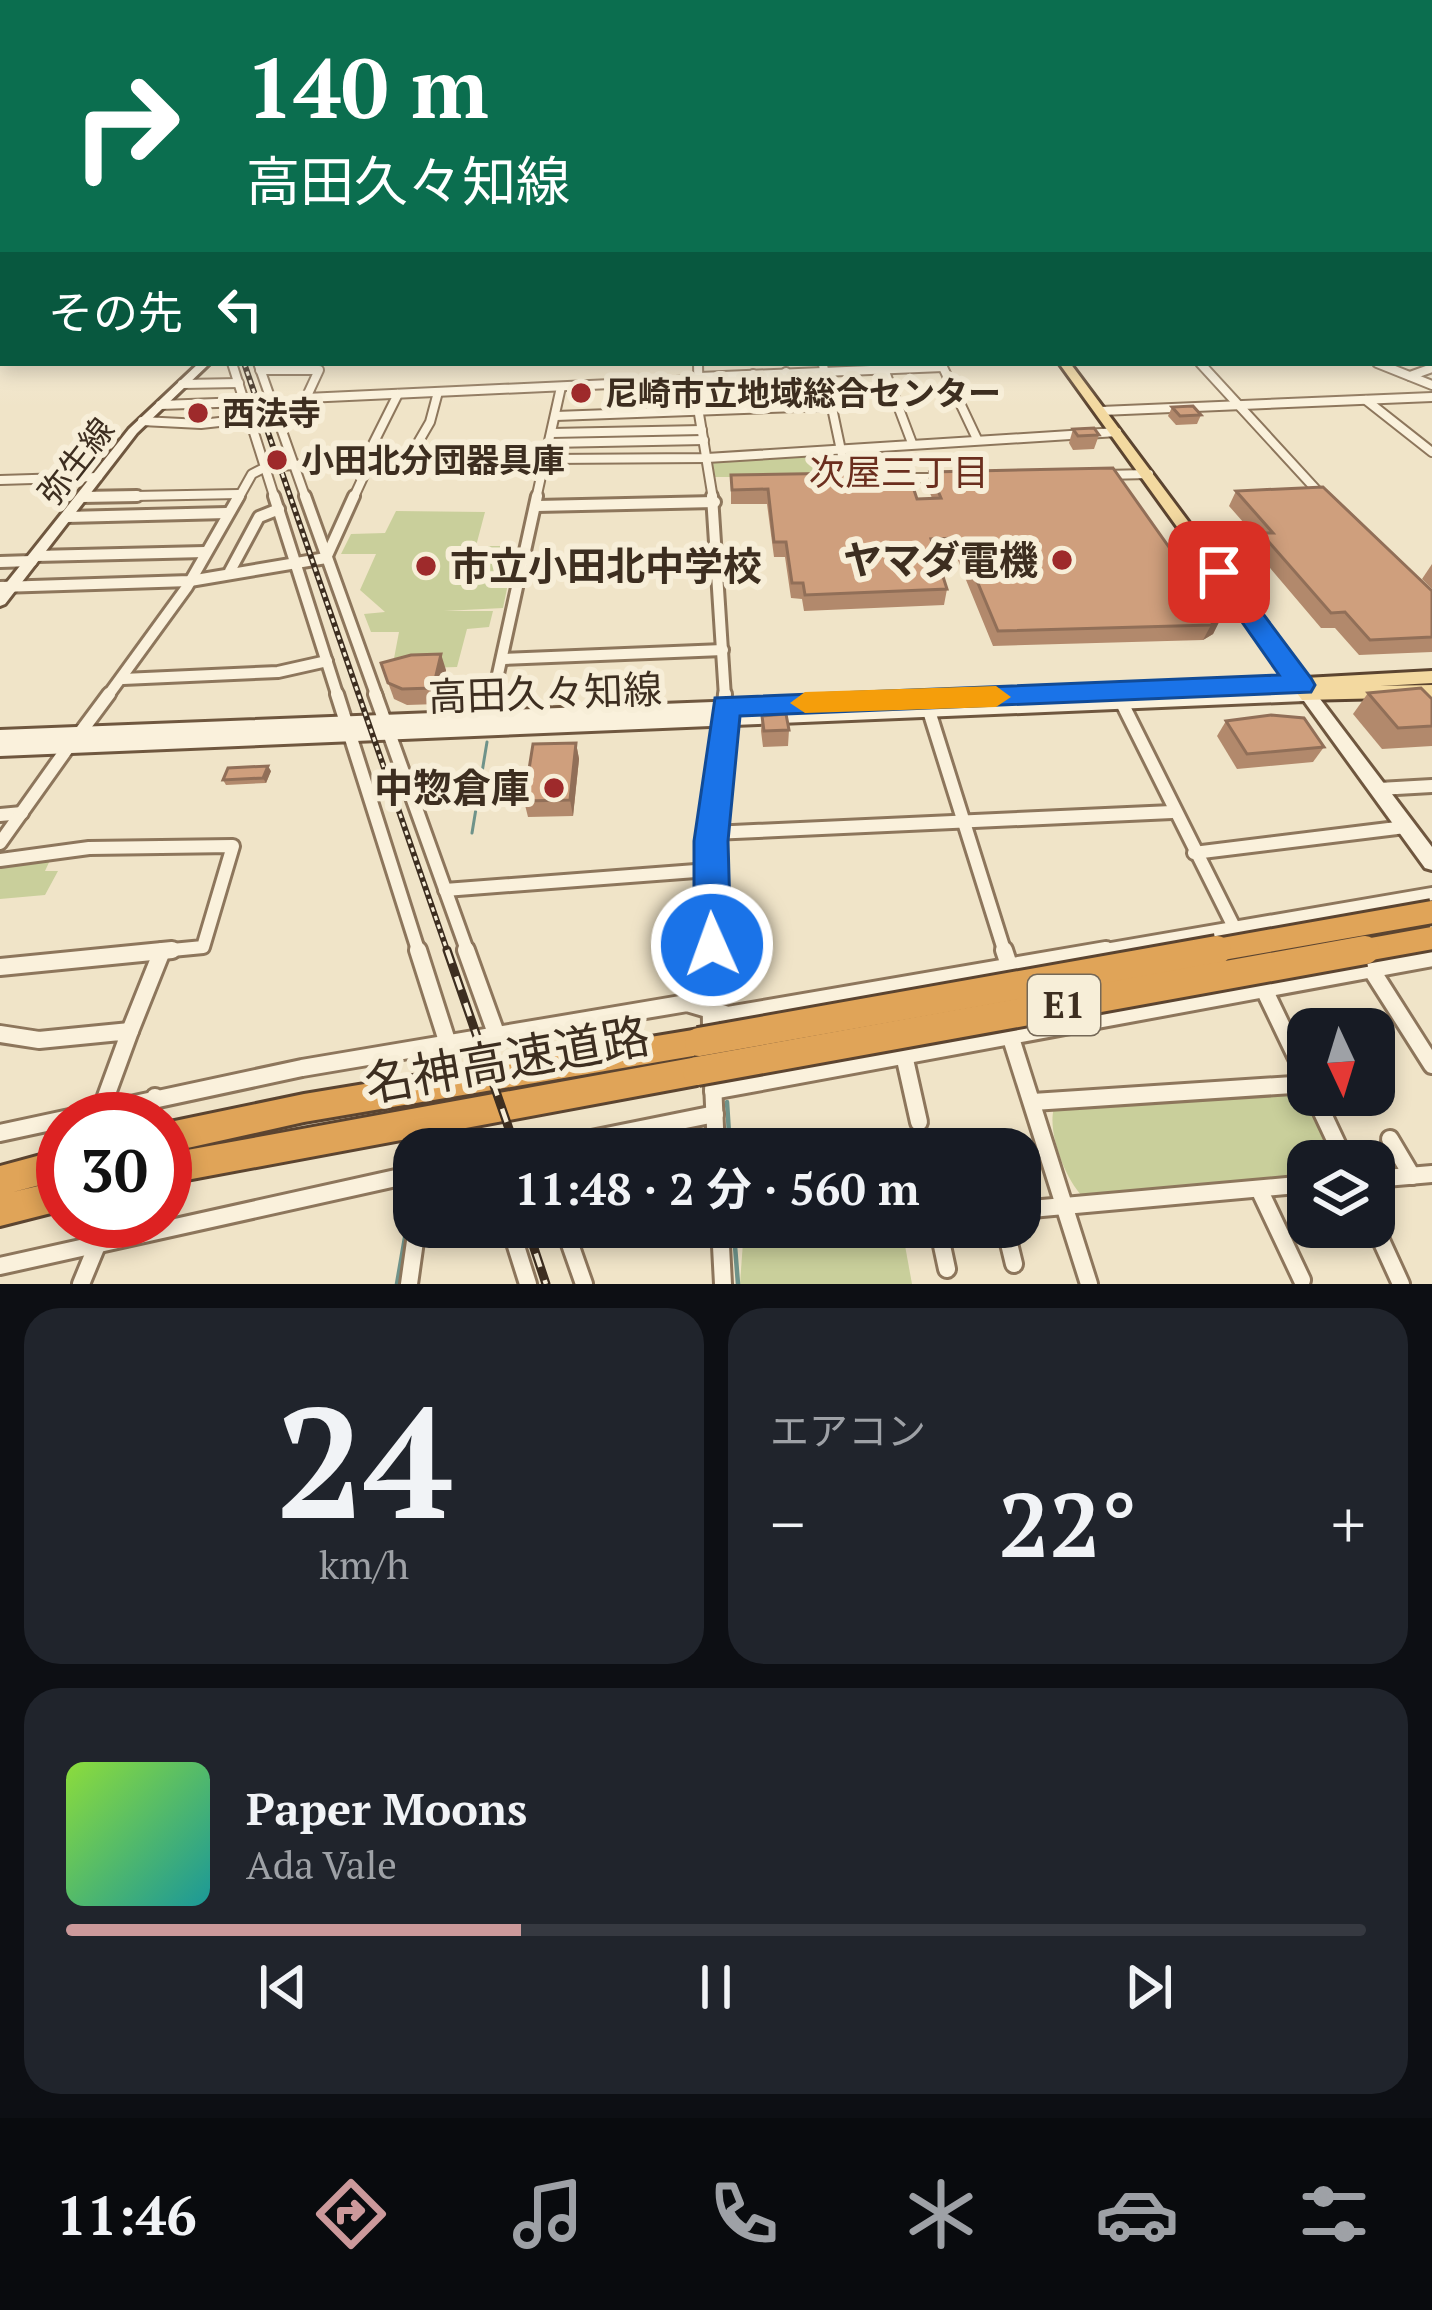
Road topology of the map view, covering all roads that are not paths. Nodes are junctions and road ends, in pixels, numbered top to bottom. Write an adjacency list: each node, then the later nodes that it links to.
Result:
1 (203, 366): 17 (main road, 弥生線)
2 (233, 366): 16 (street)
3 (259, 366): 23 (street); 34 (street)
4 (823, 366): 11 (street); 12 (street); 29 (street)
5 (896, 366): 11 (street)
6 (942, 366): 42 (street)
7 (1066, 366): 31 (main road)
8 (1203, 366): 28 (street)
9 (1385, 366): 15 (street)
10 (1432, 368): 15 (street)
11 (884, 369): 43 (street)
12 (786, 372): 14 (street); 30 (street)
13 (698, 374): 14 (street); 19 (street); 22 (street)
14 (753, 374): 22 (street)
15 (1411, 376): 18 (street)
16 (239, 383): 17 (street); 26 (street)
17 (182, 384): 27 (main road, 弥生線)
18 (1432, 385)
19 (561, 387): 20 (street); 35 (street)
20 (438, 392): 21 (street); 48 (street)
21 (398, 394): 23 (street); 47 (street)
22 (698, 395): 33 (street)
23 (306, 398): 32 (street)
24 (1432, 398): 25 (street)
25 (1366, 400): 28 (street); 44 (street)
26 (244, 402): 27 (street); 36 (street)
27 (160, 405): 37 (main road, 弥生線)
28 (1239, 405): 31 (street); 65 (street)
29 (831, 406): 30 (street); 45 (street)
30 (799, 407): 33 (street)
31 (1101, 411): 39 (main road)
32 (294, 414): 34 (street); 38 (street)
33 (699, 414): 35 (street); 40 (street)
34 (275, 415): 36 (street); 38 (street)
35 (556, 416): 41 (street)
36 (251, 420): 37 (street); 51 (street)
37 (142, 421): 54 (main road, 弥生線)
38 (281, 432): 50 (street)
39 (1117, 432): 42 (street); 52 (main road)
40 (703, 435): 41 (street); 46 (street)
41 (550, 438): 49 (street)
42 (977, 439): 43 (street)
43 (912, 442): 45 (street)
44 (1428, 446)
45 (840, 448): 46 (street); 58 (street)
46 (707, 458): 49 (street); 63 (street)
47 (368, 460): 48 (street); 50 (street); 71 (street)
48 (408, 460): 49 (street)
49 (542, 460): 64 (street)
50 (294, 466): 51 (street); 71 (street)
51 (266, 467): 61 (street); 66 (street)
52 (1149, 474): 53 (street); 83 (main road)
53 (1088, 475)
54 (98, 477): 60 (street); 62 (main road, 弥生線)
55 (956, 477): 56 (street)
56 (891, 478)
57 (826, 479): 58 (street)
58 (847, 479): 59 (street)
59 (869, 479)
60 (0, 480)
61 (239, 494): 62 (street); 67 (street)
62 (82, 497): 68 (main road, 弥生線)
63 (715, 502): 64 (street); 78 (street)
64 (537, 506): 79 (street)
65 (1334, 508)
66 (279, 509): 73 (street); 74 (street)
67 (227, 513): 68 (street); 69 (street)
68 (67, 517): 70 (main road, 弥生線)
69 (205, 552): 70 (street); 75 (street)
70 (34, 559): 72 (street); 76 (main road, 弥生線)
71 (326, 559): 73 (street); 89 (street)
72 (0, 562)
73 (297, 566): 74 (street); 80 (street)
74 (230, 571): 75 (street)
75 (190, 581): 76 (street); 82 (street)
76 (6, 586): 77 (main road, 弥生線)
77 (0, 601)
78 (723, 650): 79 (street); 87 (street)
79 (504, 659): 88 (street)
80 (327, 661): 82 (street); 90 (street)
81 (1432, 677): 83 (main road)
82 (123, 679): 92 (street)
83 (1304, 690): 84 (main road); 85 (main road, 高田久々知線); 87 (main road, 高田久々知線); 95 (main road)
84 (1432, 691)
85 (1122, 703): 86 (main road, 高田久々知線); 96 (street)
86 (929, 711): 87 (main road, 高田久々知線); 99 (street)
87 (726, 712): 88 (main road, 高田久々知線); 89 (main road, 高田久々知線); 101 (street)
88 (489, 715): 89 (main road, 高田久々知線)
89 (386, 725): 90 (main road, 高田久々知線); 107 (street)
90 (348, 727): 92 (main road, 高田久々知線); 125 (street)
91 (0, 736): 92 (main road, 高田久々知線)
92 (74, 740): 93 (main road, 高田久々知線); 97 (street)
93 (0, 749)
94 (1432, 786): 95 (street)
95 (1379, 789): 100 (main road)
96 (1172, 812): 99 (street); 103 (street)
97 (22, 813): 98 (street); 102 (street)
98 (0, 815)
99 (964, 823): 101 (street); 115 (street)
100 (1407, 827): 103 (street); 105 (main road)
101 (712, 833): 106 (street)
102 (0, 843)
103 (1194, 854): 110 (street)
104 (0, 860): 112 (street)
105 (1432, 862)
106 (709, 870): 107 (street); 126 (street)
107 (445, 890): 121 (street)
108 (1432, 894): 110 (street)
109 (1432, 912): 126 (highway, 名神高速道路 / E1, bridge)
110 (1234, 928): 115 (street); 117 (street)
111 (1432, 938): 126 (highway, 名神高速道路 / E1, bridge)
112 (162, 951): 114 (street); 118 (street)
113 (1432, 958): 116 (street)
114 (0, 967)
115 (1010, 968): 119 (street); 126 (street)
116 (1371, 969): 117 (street); 124 (street)
117 (1264, 989): 119 (street); 123 (street)
118 (130, 1030): 120 (street); 131 (street)
119 (1030, 1032): 122 (street)
120 (0, 1034)
121 (496, 1036): 125 (street); 126 (street)
122 (1010, 1036): 127 (street); 133 (street)
123 (1287, 1038)
124 (1424, 1041): 128 (street)
125 (448, 1044): 129 (street); 132 (street)
126 (707, 1054): 127 (street); 134 (street); 139 (highway, 名神高速道路 / E1); 142 (highway, 名神高速道路 / E1)
127 (904, 1055): 135 (street)
128 (1432, 1065)
129 (443, 1073)
130 (1287, 1084): 133 (street)
131 (108, 1092)
132 (183, 1092)
133 (1033, 1102): 150 (street)
134 (715, 1114): 137 (street); 138 (street)
135 (919, 1122)
136 (36, 1125): 140 (street)
137 (646, 1128)
138 (715, 1128)
139 (192, 1132)
140 (0, 1133)
141 (1390, 1138): 144 (street)
142 (192, 1163)
143 (36, 1171): 146 (highway)
144 (1422, 1175)
145 (393, 1178): 153 (street)
146 (0, 1181)
147 (1287, 1186): 148 (street)
148 (1259, 1189): 150 (street); 166 (street)
149 (36, 1202): 152 (highway)
150 (1066, 1206): 151 (street); 172 (street)
151 (1041, 1208)
152 (0, 1211)
153 (192, 1215)
154 (53, 1248): 164 (street)
155 (96, 1248): 167 (street)
156 (414, 1248): 168 (street)
157 (518, 1248): 169 (street)
158 (571, 1248): 170 (street)
159 (721, 1248): 171 (street)
160 (942, 1248): 165 (street)
161 (1010, 1248): 163 (street)
162 (1385, 1248): 173 (street)
163 (1014, 1264)
164 (0, 1266)
165 (947, 1269)
166 (1302, 1280)
167 (80, 1284)
168 (409, 1284)
169 (529, 1284)
170 (584, 1284)
171 (723, 1284)
172 (1088, 1284)
173 (1401, 1284)

